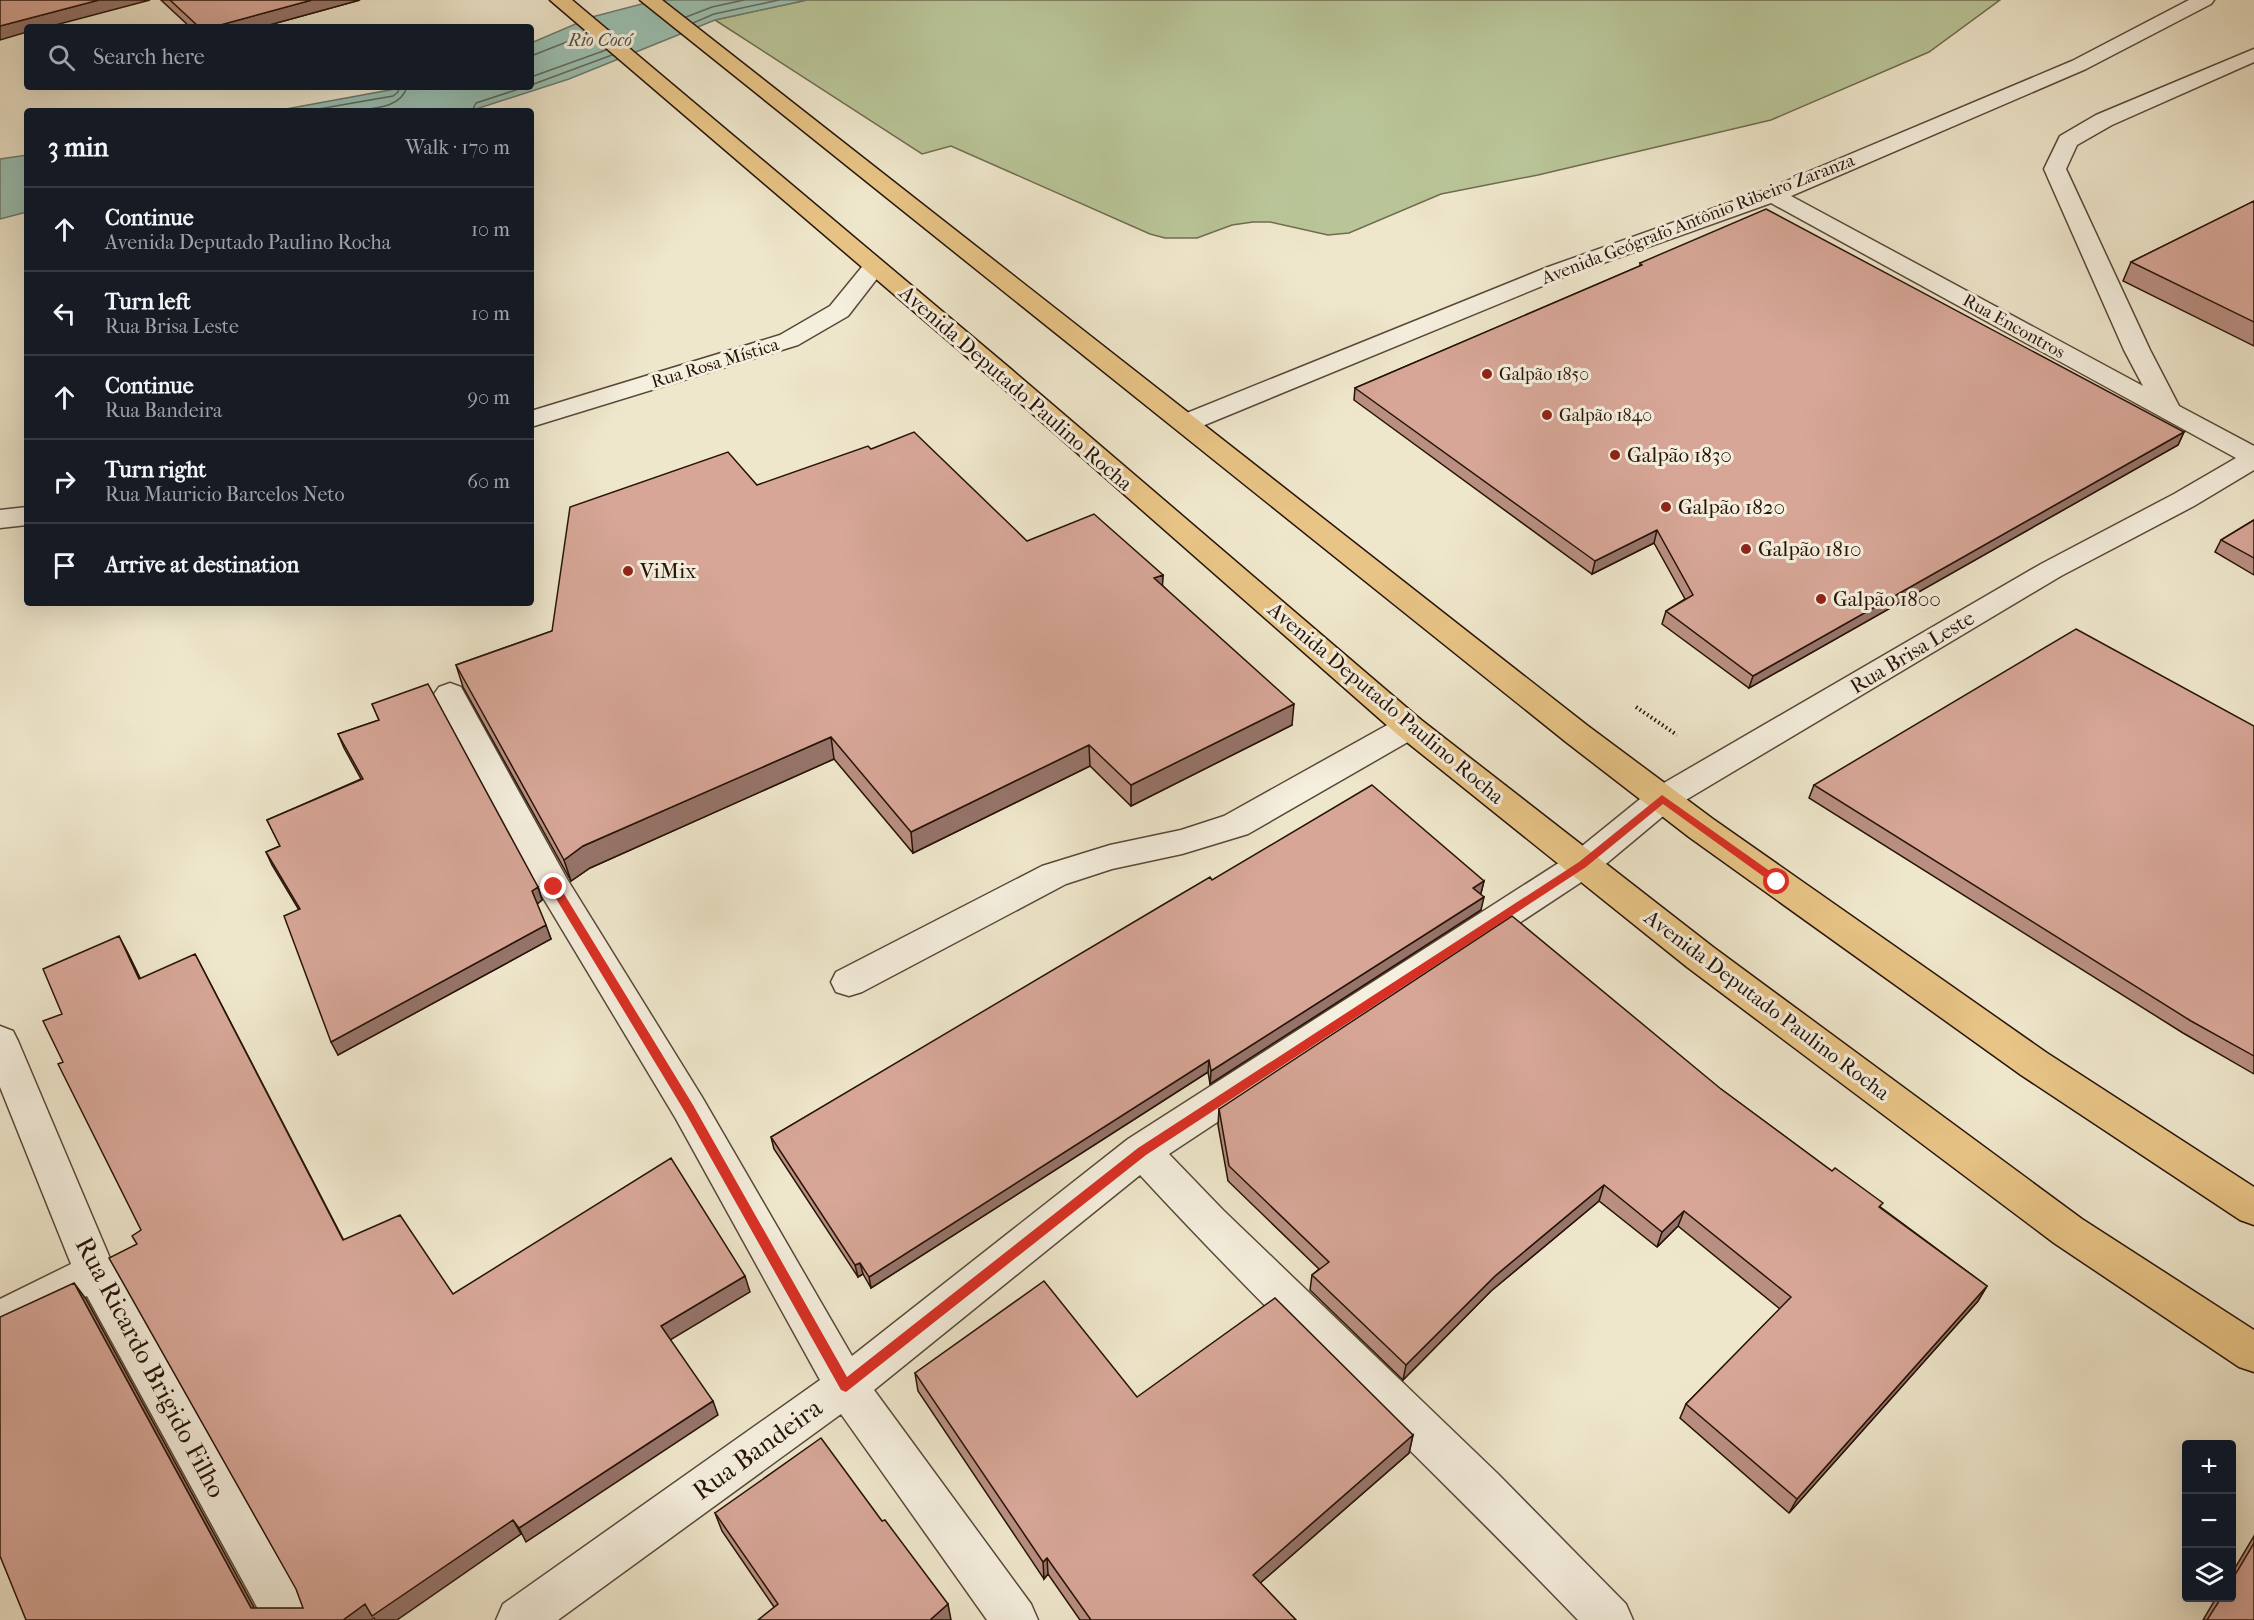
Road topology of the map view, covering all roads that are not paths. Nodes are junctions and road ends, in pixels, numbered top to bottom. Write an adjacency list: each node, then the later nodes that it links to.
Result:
1 (561, 0): 6 (main road, Avenida Deputado Paulino Rocha)
2 (650, 0): 9 (main road)
3 (2204, 0): 5 (street, Avenida Geógrafo Antônio Ribeiro Zaranza)
4 (2254, 55): 7 (street)
5 (1773, 195): 7 (street, Rua Encontros); 9 (street, Avenida Geógrafo Antônio Ribeiro Zaranza)
6 (874, 267): 8 (street, Rua Rosa Mística); 12 (main road, Avenida Deputado Paulino Rocha)
7 (2169, 411): 10 (street, Rua Encontros)
8 (534, 418)
9 (1186, 423): 13 (main road)
10 (2254, 458): 13 (street, Rua Brisa Leste)
11 (450, 694): 22 (street)
12 (1409, 727): 14 (main road, Avenida Deputado Paulino Rocha); 15 (street)
13 (1662, 799): 14 (street, Rua Brisa Leste); 18 (main road)
14 (1583, 864): 17 (street, Rua Bandeira); 21 (main road, Avenida Deputado Paulino Rocha)
15 (849, 982)
16 (0, 1041): 19 (street, Rua Ricardo Brigido Filho)
17 (1142, 1152): 22 (street, Rua Bandeira); 26 (street)
18 (2254, 1208)
19 (96, 1272): 20 (street); 23 (street, Rua Ricardo Brigido Filho)
20 (0, 1319)
21 (2254, 1353)
22 (846, 1386): 24 (street, Rua Bandeira); 25 (street)
23 (289, 1620)
24 (519, 1620)
25 (1015, 1620)
26 (1610, 1620)

